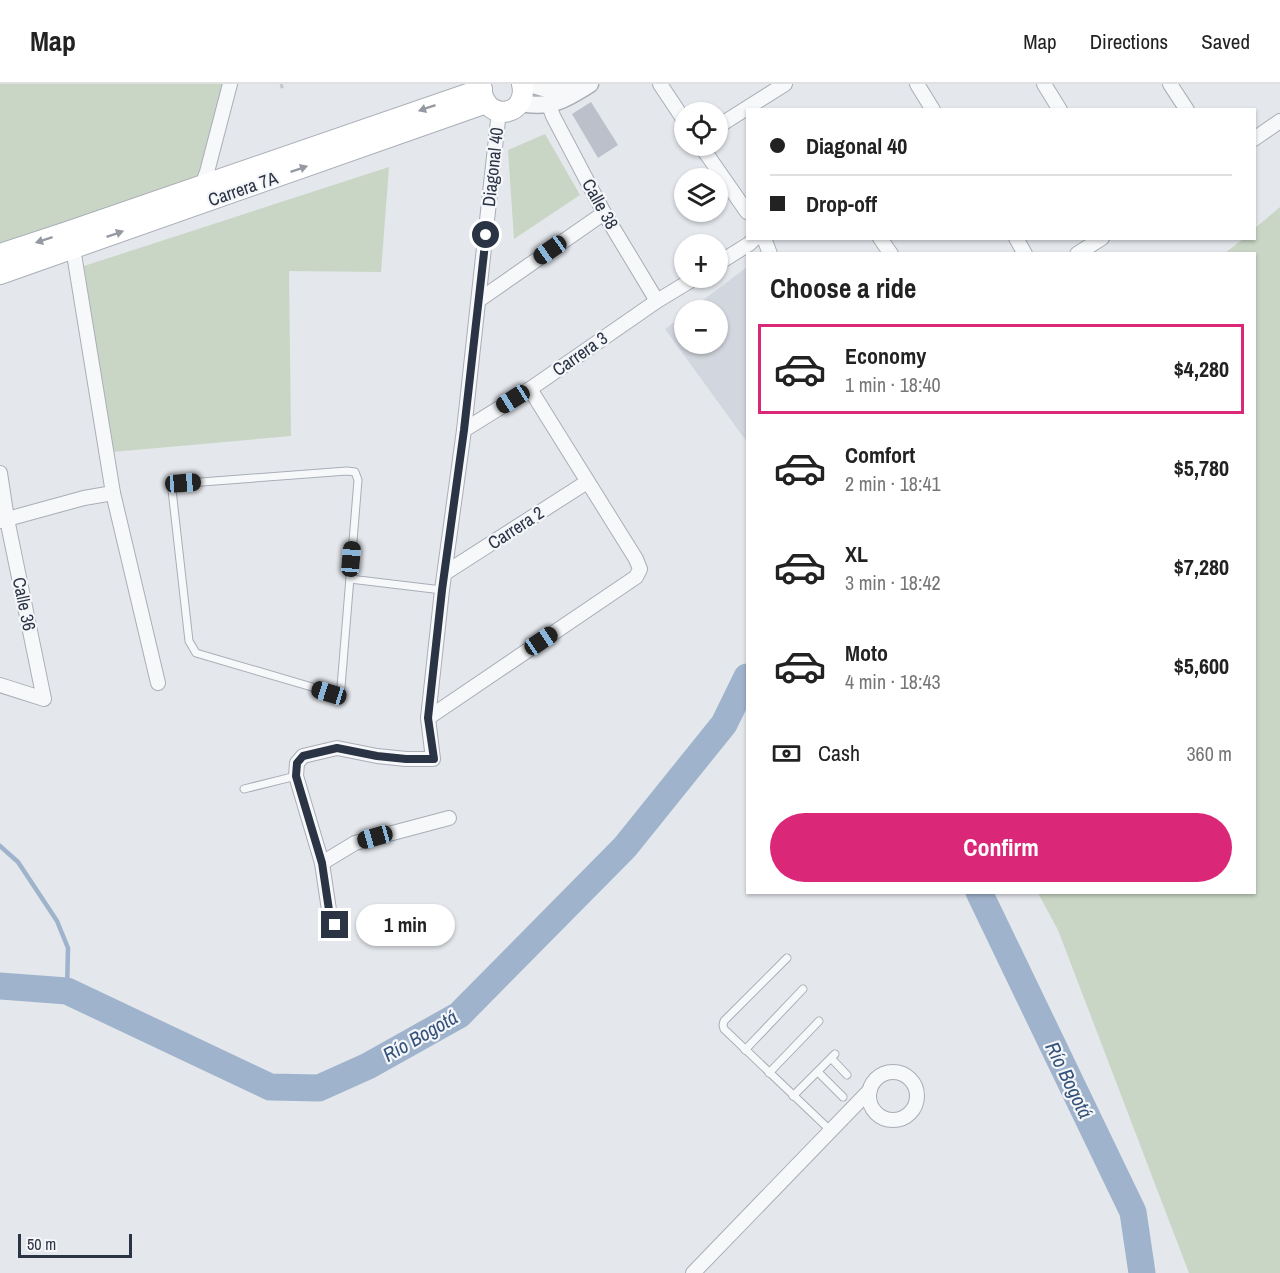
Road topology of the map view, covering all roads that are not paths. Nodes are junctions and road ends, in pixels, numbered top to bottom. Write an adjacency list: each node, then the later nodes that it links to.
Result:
1 (230, 84): 22 (street)
2 (530, 84): 8 (street)
3 (660, 84): 12 (street)
4 (785, 84): 13 (street)
5 (917, 84): 14 (street)
6 (1044, 84): 15 (street)
7 (1170, 84): 16 (street)
8 (586, 87): 11 (street)
9 (521, 94): 10 (main road); 11 (street)
10 (488, 97): 22 (main road, Carrera 7A, one-way to 22); 27 (main road, Carrera 7A, one-way to 10); 33 (street, Diagonal 40)
11 (549, 105): 24 (street, Calle 38)
12 (674, 105)
13 (747, 108)
14 (932, 108)
15 (1059, 108)
16 (1186, 108)
17 (746, 109): 18 (street)
18 (728, 120)
19 (1280, 121): 20 (street)
20 (1256, 138)
21 (708, 156): 23 (street)
22 (202, 185): 29 (main road, Carrera 7A, one-way to 29)
23 (746, 211)
24 (604, 213): 33 (street); 34 (street, Calle 38)
25 (753, 240): 30 (street)
26 (1099, 240): 28 (street)
27 (73, 249): 31 (main road, Carrera 7A); 39 (street)
28 (1080, 252)
29 (0, 254)
30 (728, 257)
31 (0, 274)
32 (678, 288): 34 (street, Carrera 3)
33 (479, 300): 36 (street, Diagonal 40)
34 (657, 301): 35 (street, Carrera 3)
35 (530, 389): 36 (street, Carrera 3); 38 (street)
36 (464, 430): 41 (street, Diagonal 40)
37 (0, 473): 40 (street, Calle 36)
38 (587, 482): 41 (street, Carrera 2); 46 (street)
39 (114, 493): 40 (street); 44 (street)
40 (3, 520): 45 (street, Calle 36)
41 (445, 573): 43 (street, Diagonal 40)
42 (350, 579): 42 (lane); 43 (lane)
43 (442, 590): 46 (street, Diagonal 40)
44 (158, 683)
45 (0, 685)
46 (428, 718): 47 (street, Diagonal 40)
47 (296, 776): 48 (lane); 50 (street)
48 (244, 789)
49 (449, 818): 50 (street)
50 (322, 863): 51 (street)
51 (335, 925)
52 (787, 958): 55 (lane)
53 (803, 989): 55 (lane)
54 (819, 1022): 57 (lane)
55 (745, 1050): 57 (lane)
56 (818, 1071): 58 (lane); 60 (lane); 61 (lane)
57 (769, 1072): 60 (lane)
58 (847, 1075)
59 (870, 1090): 62 (street)
60 (793, 1096): 62 (lane)
61 (843, 1097)
62 (831, 1131): 63 (street)
63 (693, 1273)

